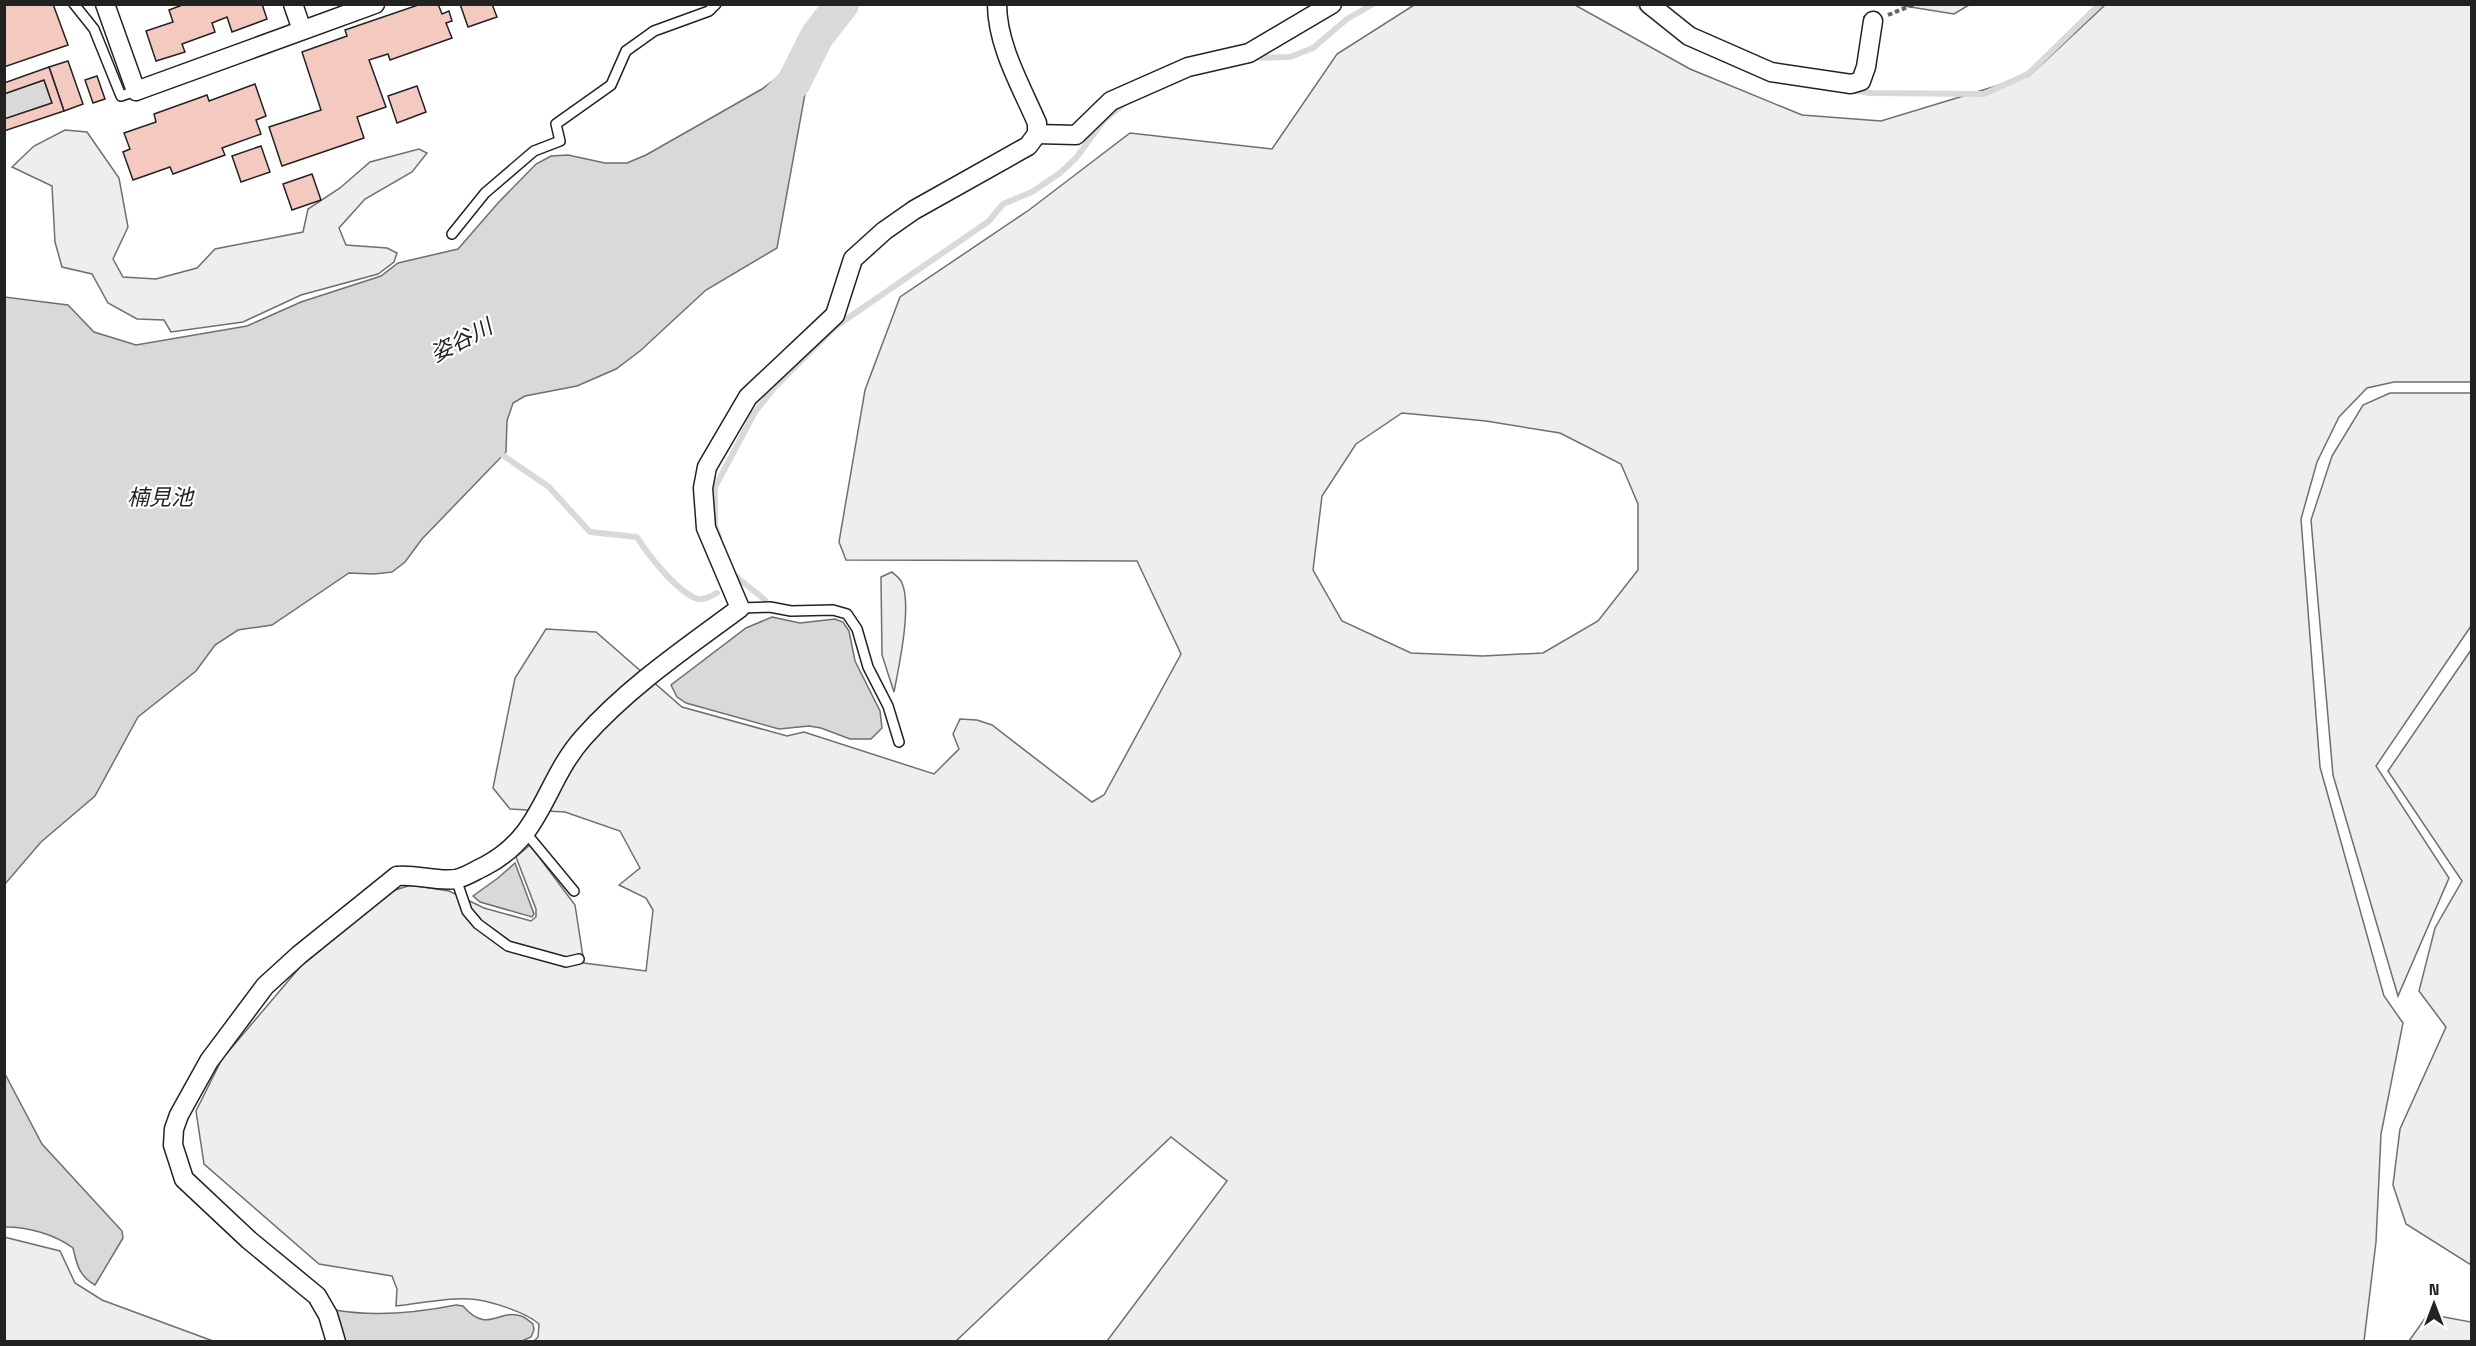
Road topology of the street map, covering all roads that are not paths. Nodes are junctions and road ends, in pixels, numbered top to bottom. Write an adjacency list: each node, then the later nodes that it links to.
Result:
1 (74, 4): 11 (lane)
2 (105, 4): 11 (street)
3 (292, 4): 10 (street)
4 (375, 4): 10 (street)
5 (716, 4): 13 (lane)
6 (997, 4): 12 (street)
7 (1332, 4): 12 (street)
8 (1649, 4): 9 (street)
9 (1873, 21)
10 (302, 30): 11 (street)
11 (136, 91)
12 (1036, 134): 14 (street)
13 (452, 234)
14 (740, 608): 15 (lane); 16 (street)
15 (899, 742)
16 (526, 833): 17 (street); 18 (lane)
17 (456, 879): 19 (lane); 20 (street)
18 (574, 891)
19 (579, 959)
20 (336, 1341)

